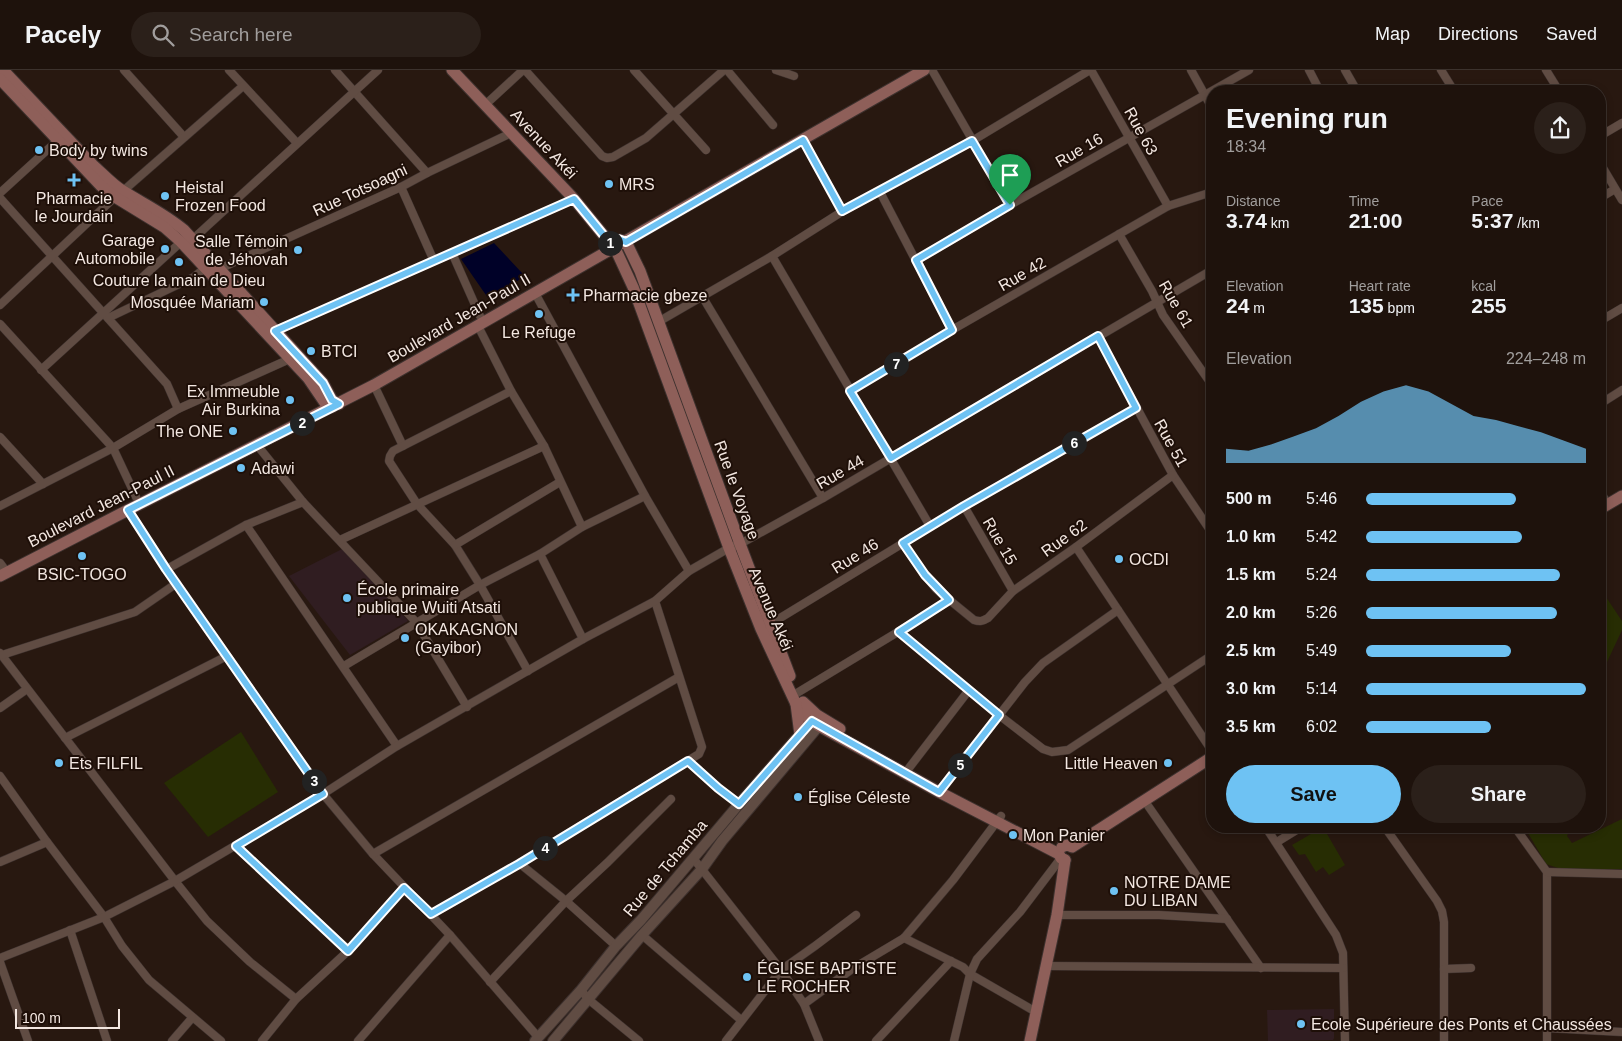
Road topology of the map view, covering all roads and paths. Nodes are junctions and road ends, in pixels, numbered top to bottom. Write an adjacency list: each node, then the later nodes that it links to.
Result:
1 (3, 70): 50 (main road)
2 (124, 70): 37 (street)
3 (229, 70): 28 (street)
4 (335, 70): 29 (street)
5 (378, 70): 29 (street)
6 (452, 70): 31 (main road, Avenue Akéi)
7 (524, 70): 31 (street); 32 (street)
8 (634, 70): 32 (street)
9 (725, 70): 32 (street); 34 (street)
10 (776, 70): 21 (street)
11 (912, 70): 62 (main road, Boulevard Jean-Paul II)
12 (924, 70): 39 (main road, Boulevard Jean-Paul II)
13 (932, 70): 41 (street)
14 (1090, 70): 38 (street, Rue 63); 41 (street)
15 (1191, 70): 30 (street)
16 (1249, 70): 23 (street, Rue 16)
17 (1309, 70): 24 (street)
18 (1345, 70): 25 (street)
19 (1441, 70): 26 (street)
20 (1546, 70): 27 (street)
21 (794, 76)
22 (1, 83): 40 (main road)
23 (1223, 85)
24 (1317, 85)
25 (1354, 85)
26 (1450, 85)
27 (1555, 85)
28 (244, 86): 37 (street); 42 (street)
29 (354, 91): 42 (street); 44 (street)
30 (1206, 95): 38 (street, Rue 16)
31 (485, 105): 36 (main road, Avenue Akéi)
32 (674, 113): 43 (street)
33 (1622, 123): 35 (street)
34 (773, 125)
35 (1606, 132)
36 (511, 133): 44 (street, Rue Totsoagni); 54 (main road, Avenue Akéi)
37 (184, 137): 50 (street)
38 (1129, 138): 56 (street, Rue 16); 57 (street, Rue 63)
39 (803, 140): 58 (street); 62 (main road, Boulevard Jean-Paul II)
40 (57, 141): 49 (street); 50 (main road)
41 (972, 141): 48 (street); 56 (street)
42 (297, 143): 60 (street)
43 (706, 150)
44 (428, 173): 46 (street, Rue Totsoagni)
45 (1606, 173): 47 (street)
46 (401, 187): 67 (street); 69 (street, Rue Totsoagni)
47 (1615, 189): 52 (street); 55 (street)
48 (880, 192): 58 (street); 66 (street)
49 (0, 193)
50 (119, 194): 60 (main road); 61 (main road); 64 (street)
51 (1206, 194): 57 (street, Rue 42)
52 (1606, 194)
53 (0, 198): 64 (street)
54 (574, 199): 62 (main road, Avenue Akéi); 63 (street)
55 (1622, 200)
56 (1010, 205): 66 (street, Rue 16)
57 (1168, 206): 59 (street, Rue 42)
58 (842, 211): 65 (street)
59 (1119, 234): 73 (street, Rue 61); 81 (street, Rue 42)
60 (193, 239): 69 (main road)
61 (181, 242): 68 (main road); 76 (street)
62 (615, 243): 71 (main road, Boulevard Jean-Paul II); 78 (main road, Boulevard Jean-Paul II); 79 (main road, Rue le Voyage); 122 (main road, Avenue Akéi)
63 (452, 254): 67 (street); 78 (street)
64 (52, 256): 74 (street); 76 (street)
65 (772, 256): 72 (street); 91 (street)
66 (916, 260): 81 (street)
67 (434, 261): 82 (street)
68 (206, 267): 76 (street); 84 (main road)
69 (219, 269): 82 (main road)
70 (1206, 273): 73 (street, Rue 44)
71 (535, 292): 78 (main road, Boulevard Jean-Paul II); 106 (street)
72 (702, 296): 79 (street); 108 (street)
73 (1157, 302): 83 (street, Rue 44); 86 (street, Rue 61)
74 (0, 305)
75 (1622, 308): 77 (street)
76 (106, 315): 85 (street); 95 (street)
77 (1606, 317)
78 (479, 321): 88 (main road, Boulevard Jean-Paul II); 90 (street); 93 (main road, Boulevard Jean-Paul II)
79 (658, 322): 122 (main road, Rue le Voyage)
80 (0, 324): 85 (street)
81 (952, 330): 91 (street, Rue 42)
82 (275, 331): 84 (main road)
83 (1098, 336): 94 (street, Rue 51); 101 (street, Rue 44)
84 (293, 357): 87 (main road); 95 (street)
85 (41, 370): 100 (street)
86 (1206, 377)
87 (319, 385): 93 (main road); 93 (main road)
88 (374, 385): 93 (main road, Boulevard Jean-Paul II); 98 (street)
89 (1622, 390): 92 (street)
90 (512, 391): 98 (street); 99 (street)
91 (850, 391): 101 (street)
92 (1606, 400)
93 (331, 403): 97 (main road, Boulevard Jean-Paul II); 105 (main road, Boulevard Jean-Paul II)
94 (1136, 408): 102 (street, Rue 51); 112 (street, Rue 46)
95 (178, 409): 100 (street)
96 (0, 437): 104 (street)
97 (257, 445): 109 (street); 114 (main road, Boulevard Jean-Paul II)
98 (404, 446): 110 (street)
99 (544, 446): 103 (street); 110 (street)
100 (113, 448): 104 (street); 105 (street)
101 (891, 458): 108 (street, Rue 44); 117 (street)
102 (1173, 475): 115 (street, Rue 51); 123 (street, Rue 62)
103 (560, 482): 118 (street); 121 (street)
104 (43, 484): 111 (street)
105 (136, 496): 125 (main road, Boulevard Jean-Paul II)
106 (645, 496): 118 (street); 127 (street)
107 (1622, 496): 113 (main road)
108 (823, 498): 122 (street, Rue 44)
109 (303, 502): 116 (street); 119 (street)
110 (417, 504): 119 (street); 121 (street)
111 (0, 506)
112 (964, 506): 117 (street, Rue 46); 130 (street, Rue 15)
113 (1606, 506)
114 (128, 510): 125 (main road, Boulevard Jean-Paul II); 126 (street)
115 (1206, 524)
116 (246, 525): 126 (street); 141 (street)
117 (930, 526): 120 (street, Rue 46)
118 (582, 527): 124 (street)
119 (340, 540): 134 (street)
120 (903, 543): 131 (street); 135 (street, Rue 46)
121 (455, 545): 129 (street)
122 (734, 546): 127 (street, Rue 44); 135 (main road, Rue le Voyage)
123 (1076, 547): 130 (street, Rue 62); 133 (street)
124 (540, 554): 129 (street); 137 (street)
125 (1, 568)
126 (166, 569): 128 (street)
127 (689, 571): 132 (street, Rue 44)
128 (177, 583): 138 (street); 139 (street)
129 (480, 585): 134 (street); 142 (street)
130 (1012, 591): 131 (street, Rue 62)
131 (949, 600): 136 (street)
132 (655, 601): 137 (street, Rue 44); 143 (street)
133 (1118, 610): 144 (street); 150 (street)
134 (416, 622): 141 (street); 148 (street)
135 (766, 627): 147 (main road, Rue le Voyage)
136 (899, 632): 146 (street); 147 (street)
137 (583, 639): 142 (street, Rue 44)
138 (1, 654): 145 (street)
139 (227, 656): 153 (street); 161 (street)
140 (1206, 659): 144 (street)
141 (344, 666): 155 (street)
142 (528, 672): 148 (street, Rue 44)
143 (679, 677): 156 (street); 174 (street)
144 (1168, 684): 150 (street); 154 (street)
145 (27, 689): 149 (street); 153 (street)
146 (969, 690): 150 (street); 158 (street)
147 (794, 697): 151 (main road, Rue le Voyage); 152 (main road)
148 (467, 707): 155 (street, Rue 44)
149 (0, 708)
150 (999, 715): 160 (street)
151 (818, 721): 152 (street, Rue de Tchamba); 158 (main road, Rue le Voyage); 160 (main road); 178 (street, Rue de Tchamba)
152 (800, 735): 164 (street, Rue de Tchamba)
153 (65, 738): 181 (street)
154 (1206, 742)
155 (397, 746): 161 (street, Rue 44)
156 (688, 761): 164 (street); 177 (street)
157 (1206, 761): 163 (main road)
158 (909, 768): 160 (main road, Rue le Voyage)
159 (1, 779): 170 (street)
160 (941, 789): 165 (main road, Rue le Voyage)
161 (323, 794): 172 (street, Rue 44); 174 (street)
162 (671, 799): 183 (street)
163 (1144, 800): 173 (main road); 188 (street)
164 (739, 804): 175 (street, Rue de Tchamba)
165 (999, 819): 173 (main road, Rue le Voyage); 192 (street)
166 (1270, 833): 171 (street)
167 (1291, 833): 171 (street)
168 (1389, 833): 201 (street)
169 (1519, 833): 179 (street)
170 (47, 842): 176 (street); 187 (street)
171 (1276, 842): 199 (street)
172 (236, 846): 181 (street, Rue 44); 194 (street)
173 (1064, 853): 186 (main road); 203 (street)
174 (372, 854): 182 (street)
175 (693, 858): 178 (street); 193 (street, Rue de Tchamba)
176 (0, 862)
177 (519, 864): 183 (street); 184 (street)
178 (702, 869): 191 (street, Rue de Tchamba); 202 (street)
179 (1547, 872): 180 (street); 212 (street)
180 (1622, 874)
181 (175, 881): 187 (street, Rue 44); 206 (street)
182 (404, 888): 184 (street); 194 (street)
183 (566, 901): 193 (street); 204 (street)
184 (431, 914): 190 (street)
185 (856, 915): 202 (street)
186 (1057, 915): 188 (street); 197 (main road)
187 (104, 917): 189 (street, Rue 44); 210 (street)
188 (1227, 919): 198 (street)
189 (70, 930): 195 (street, Rue 44); 217 (street)
190 (450, 935): 204 (street); 221 (street)
191 (642, 936): 207 (street, Rue de Tchamba); 211 (street)
192 (904, 938): 196 (street); 208 (street)
193 (616, 946): 205 (street, Rue de Tchamba)
194 (348, 951): 206 (street)
195 (0, 960): 216 (street)
196 (951, 961): 203 (street); 227 (street)
197 (1046, 966): 198 (street); 209 (main road)
198 (1261, 968): 199 (street)
199 (1343, 968): 230 (street)
200 (1471, 968): 201 (street)
201 (1444, 969): 231 (street)
202 (781, 970): 208 (street); 211 (street)
203 (970, 974): 209 (street); 228 (street)
204 (490, 982): 215 (street)
205 (582, 990): 207 (street); 215 (street, Rue de Tchamba)
206 (296, 999): 220 (street)
207 (588, 999): 214 (street); 222 (street, Rue de Tchamba)
208 (804, 1004): 226 (street)
209 (1036, 1012): 229 (main road)
210 (192, 1018): 218 (street); 219 (street)
211 (741, 1020): 225 (street)
212 (1548, 1028): 213 (street); 232 (street)
213 (1622, 1032)
214 (630, 1034): 223 (street); 224 (street)
215 (537, 1039)
216 (28, 1041)
217 (107, 1041)
218 (172, 1041)
219 (221, 1041)
220 (262, 1041)
221 (358, 1041)
222 (553, 1041)
223 (625, 1041)
224 (639, 1041)
225 (726, 1041)
226 (819, 1041)
227 (876, 1041)
228 (954, 1041)
229 (1030, 1041)
230 (1344, 1041)
231 (1444, 1041)
232 (1547, 1041)

